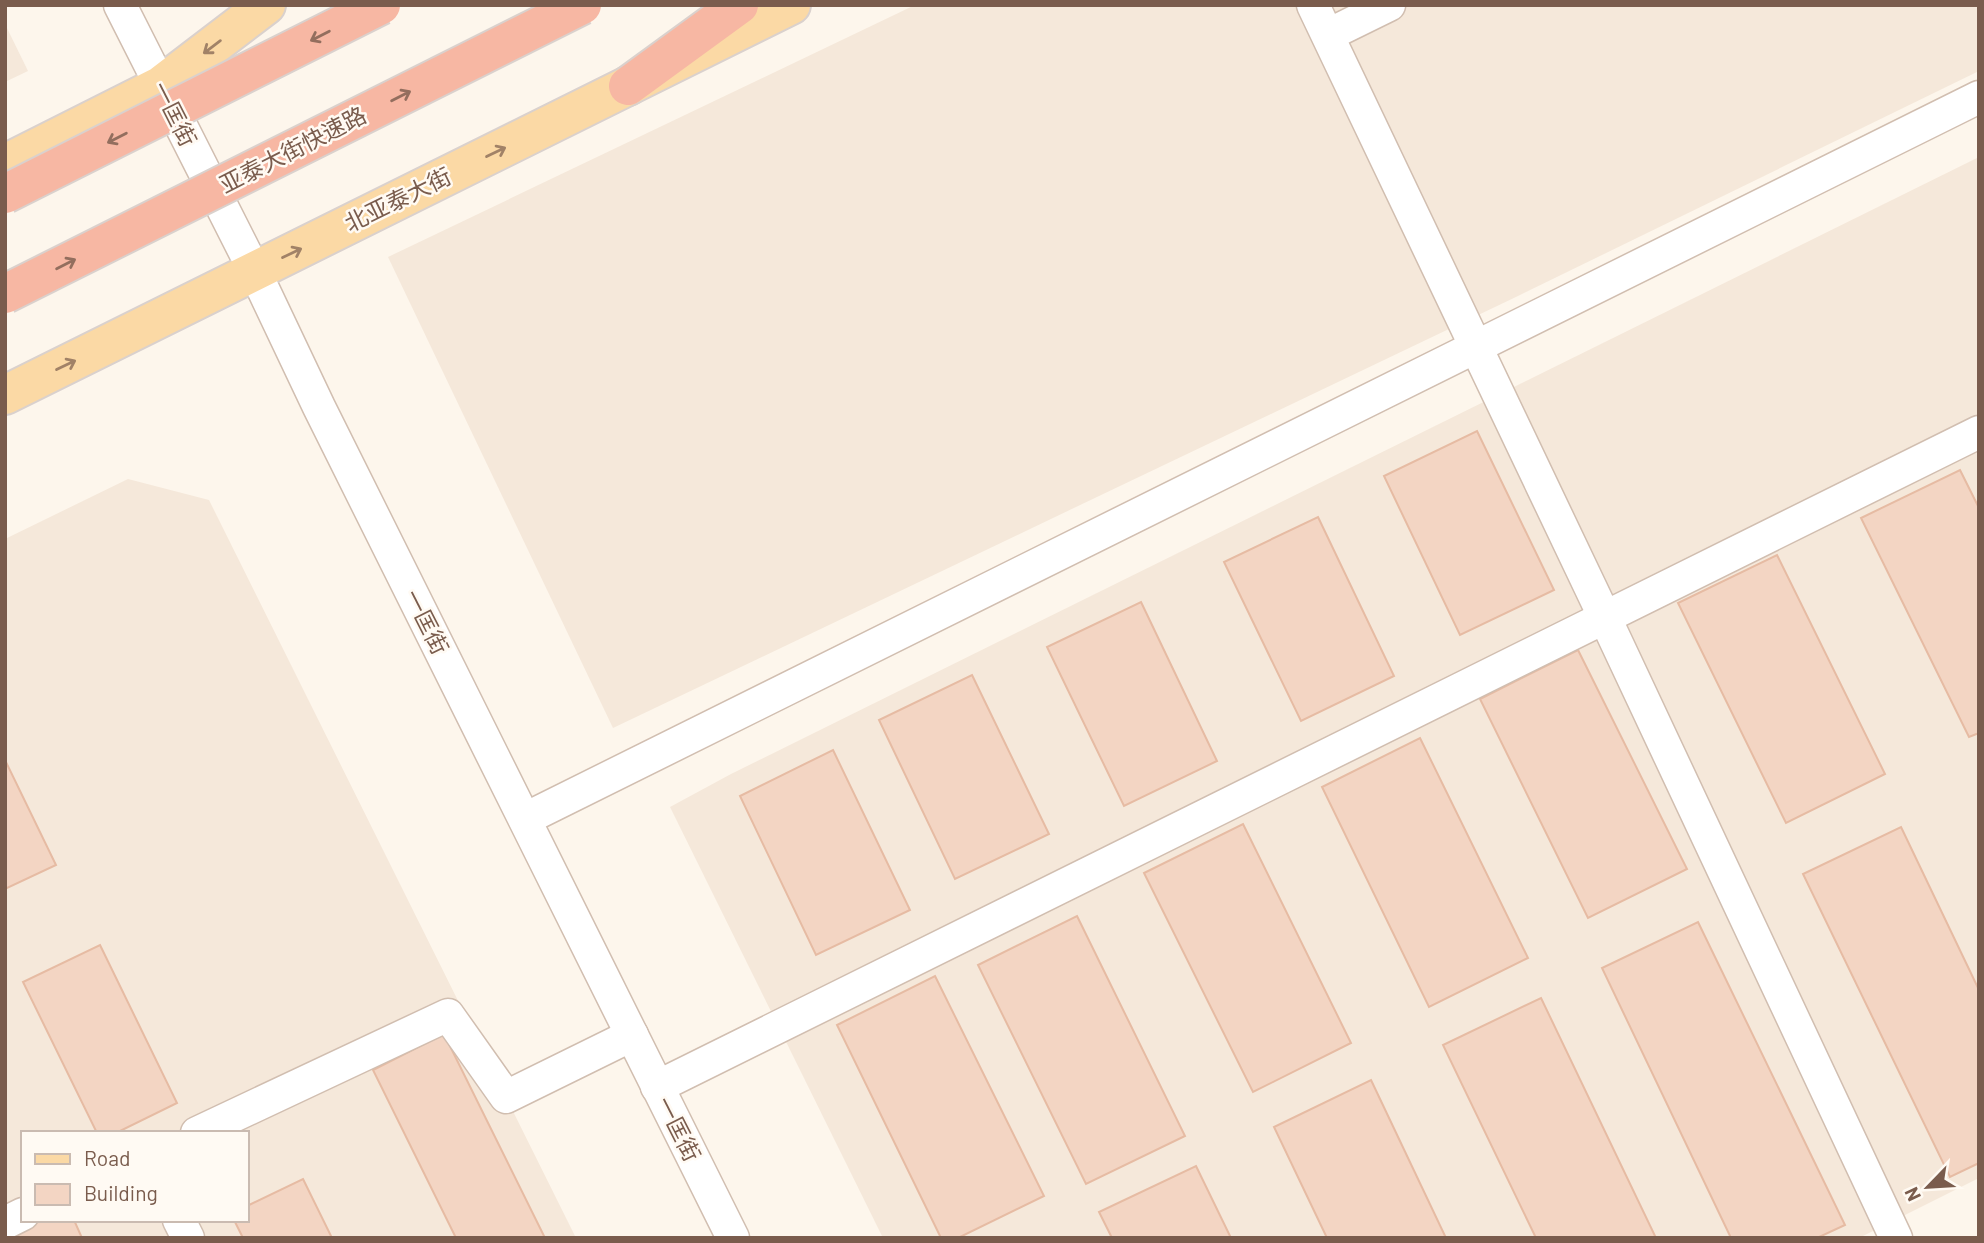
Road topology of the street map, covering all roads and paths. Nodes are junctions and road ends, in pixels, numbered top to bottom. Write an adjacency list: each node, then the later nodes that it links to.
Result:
1 (120, 5): 10 (street, 一匡街)
2 (266, 5): 10 (main road, one-way to 10)
3 (381, 5): 14 (highway, one-way to 14, bridge)
4 (582, 5): 16 (highway, 亚泰大街快速路, one-way to 4, bridge)
5 (739, 5): 11 (highway)
6 (791, 5): 11 (main road, 北亚泰大街)
7 (1314, 5): 9 (street)
8 (1390, 5): 9 (street)
9 (1328, 35): 17 (street)
10 (160, 86): 13 (main road); 15 (street, 一匡街)
11 (628, 86): 15 (main road, 北亚泰大街, one-way to 11)
12 (1979, 97): 17 (street)
13 (5, 164)
14 (5, 194)
15 (255, 272): 18 (main road, 北亚泰大街, one-way to 15); 21 (street, 一匡街)
16 (5, 294)
17 (1475, 347): 20 (street); 21 (street)
18 (5, 395)
19 (1979, 432): 20 (street)
20 (1605, 618): 23 (street); 30 (street)
21 (525, 819): 22 (street, 一匡街)
22 (632, 1035): 23 (street, 一匡街); 24 (street)
23 (657, 1087): 29 (street, 一匡街)
24 (201, 1131)
25 (21, 1215): 27 (street)
26 (180, 1222): 28 (street)
27 (5, 1223)
28 (188, 1238)
29 (733, 1238)
30 (1895, 1238)

